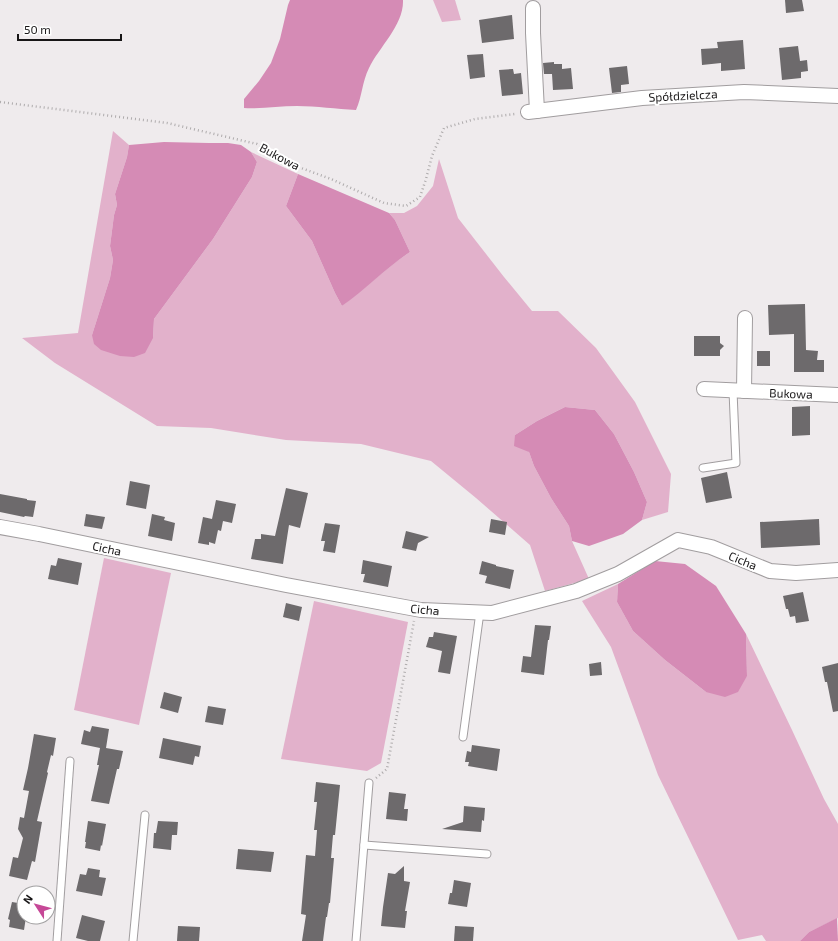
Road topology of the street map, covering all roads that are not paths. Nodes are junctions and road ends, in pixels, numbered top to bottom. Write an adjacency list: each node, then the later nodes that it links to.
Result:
1 (533, 8): 2 (street, Spółdzielcza)
2 (838, 96)
3 (745, 318): 5 (street)
4 (704, 390): 5 (street, Bukowa)
5 (738, 391): 6 (street, Bukowa); 7 (lane)
6 (838, 395)
7 (703, 468)
8 (0, 527): 10 (street, Cicha)
9 (838, 570): 10 (street, Cicha)
10 (480, 612): 11 (lane)
11 (463, 737)
12 (70, 761): 17 (lane)
13 (369, 783): 15 (lane)
14 (145, 815): 18 (lane)
15 (364, 845): 16 (lane); 19 (lane)
16 (487, 854)
17 (57, 941)
18 (133, 941)
19 (356, 941)

